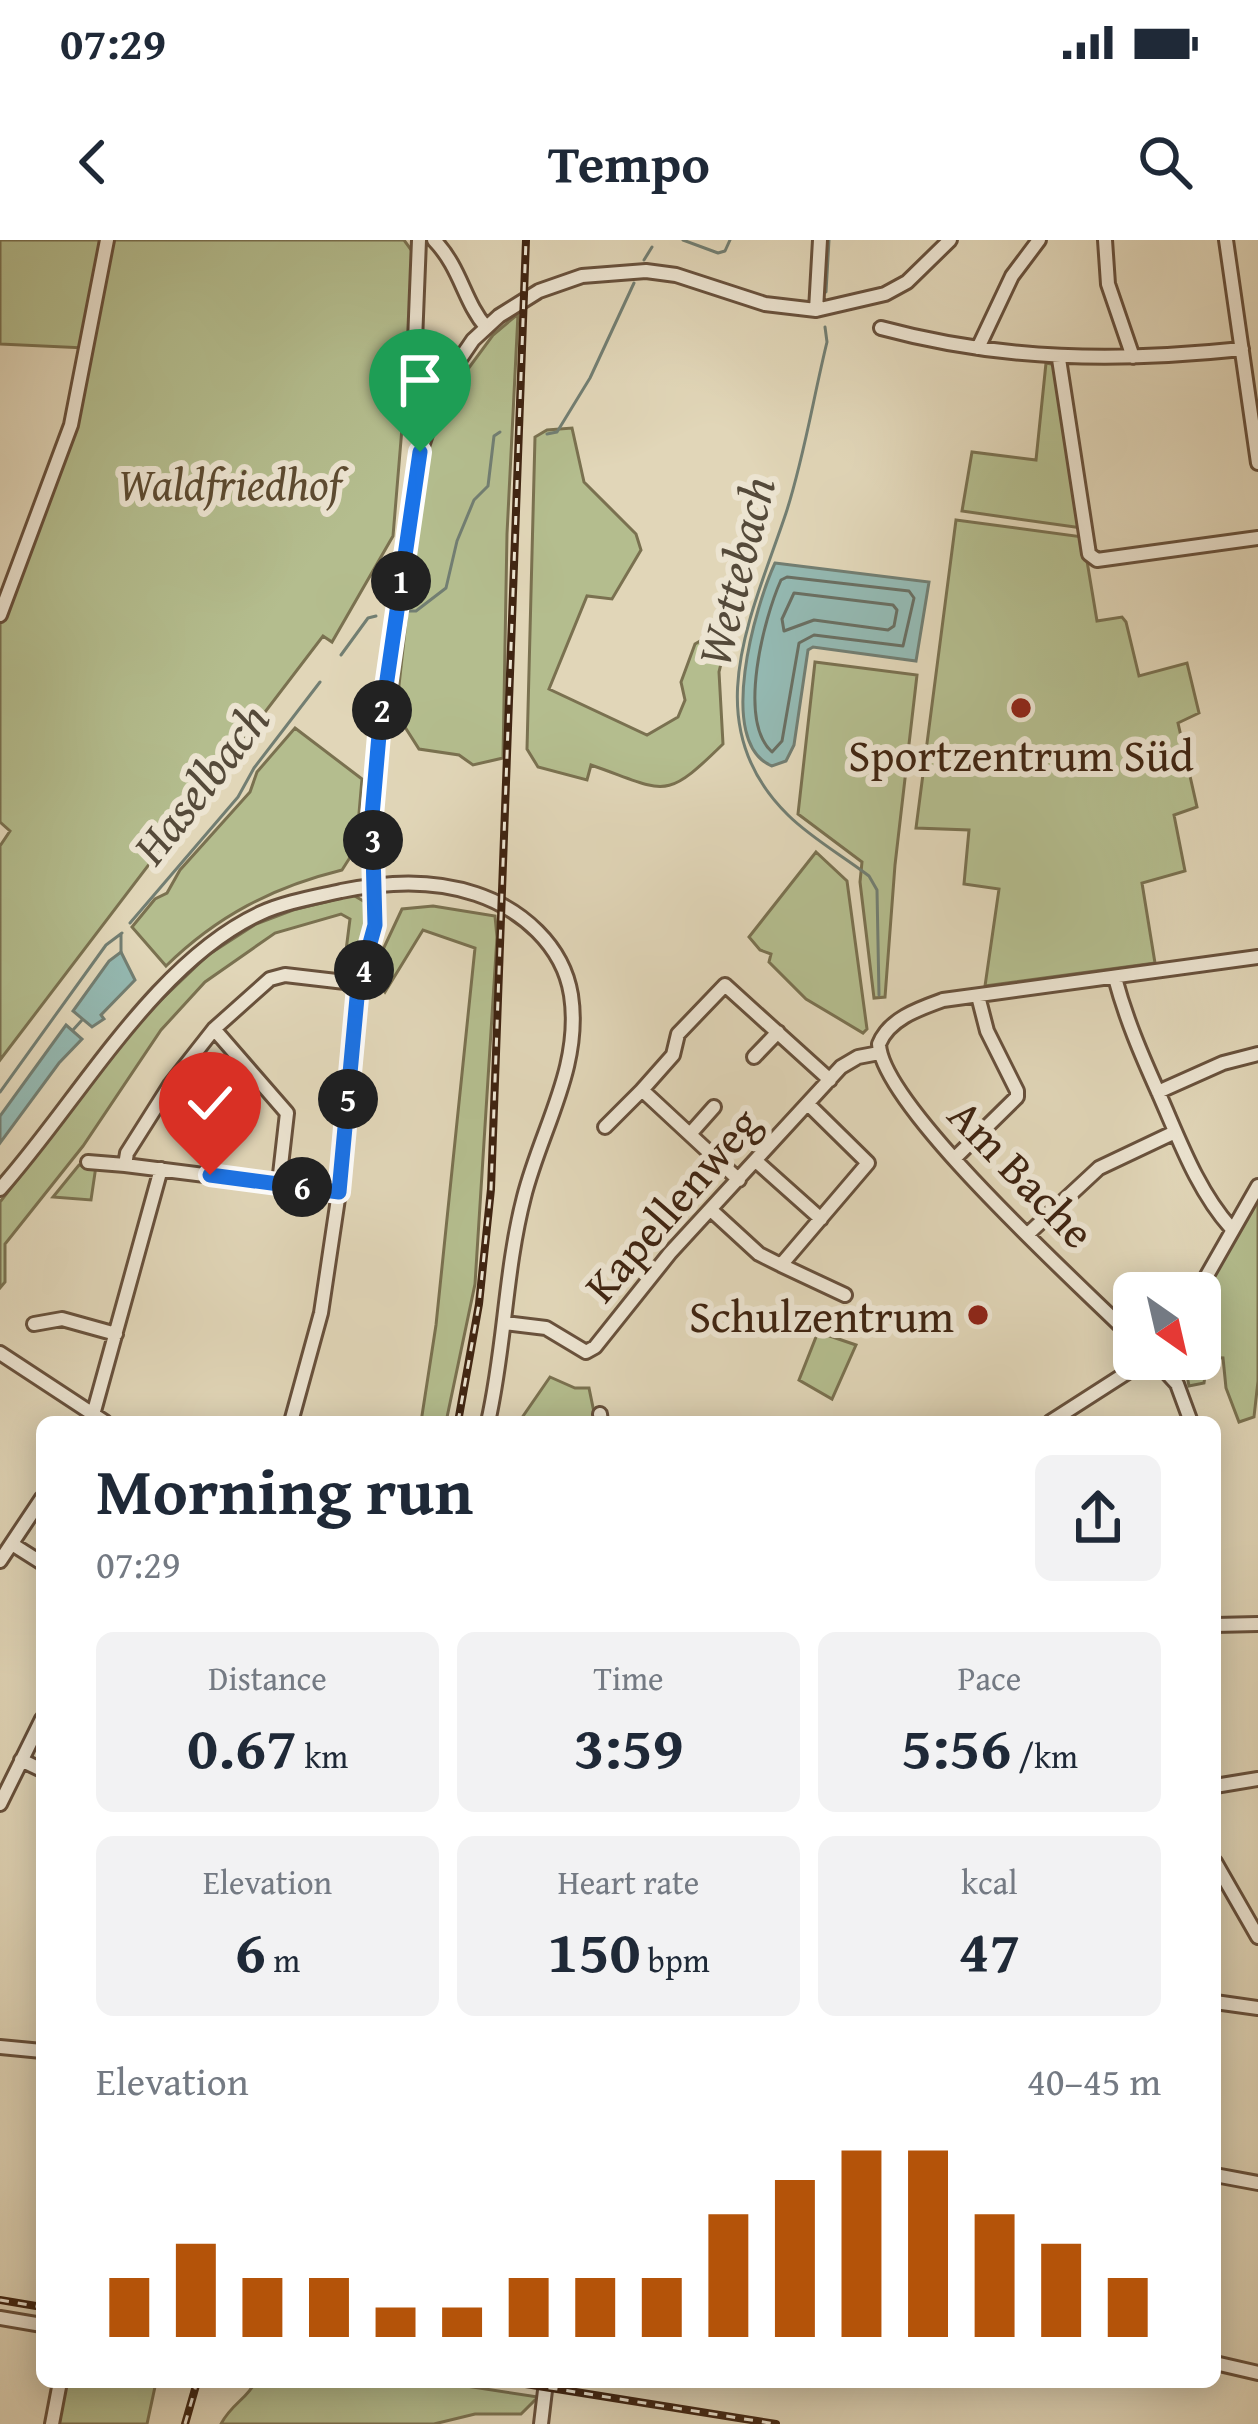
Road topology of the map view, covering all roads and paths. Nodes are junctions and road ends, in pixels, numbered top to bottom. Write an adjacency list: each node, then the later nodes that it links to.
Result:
1 (107, 240): 20 (street)
2 (419, 240): 16 (street)
3 (434, 240): 10 (street)
4 (820, 240): 9 (street)
5 (950, 240): 9 (street)
6 (1039, 240): 12 (street)
7 (1105, 240): 14 (street)
8 (1226, 240): 13 (street)
9 (816, 310): 10 (street)
10 (486, 326): 21 (street)
11 (881, 328): 12 (street)
12 (978, 348): 15 (street)
13 (1242, 349): 14 (street); 17 (street)
14 (1133, 357): 15 (street)
15 (1059, 359): 19 (street)
16 (413, 367)
17 (1251, 368): 18 (street)
18 (1258, 463)
19 (1258, 538)
20 (0, 615)
21 (373, 884): 47 (street); 48 (street); 57 (street)
22 (1258, 957): 23 (street, Kapellenweg)
23 (1115, 978): 25 (street, Kapellenweg); 33 (street)
24 (345, 982): 26 (street)
25 (978, 996): 28 (street, Kapellenweg); 39 (street)
26 (214, 1029): 42 (street); 45 (street)
27 (778, 1032): 30 (street); 31 (street); 32 (street)
28 (879, 1049): 31 (street, Kapellenweg); 39 (street, Am Bache)
29 (1258, 1054): 33 (street)
30 (754, 1058)
31 (830, 1079): 34 (street, Kapellenweg)
32 (642, 1090): 36 (street); 38 (street)
33 (1158, 1092): 37 (street)
34 (808, 1104): 40 (street, Kapellenweg); 50 (street)
35 (715, 1107): 38 (street)
36 (605, 1127)
37 (1175, 1132): 51 (street); 52 (street)
38 (690, 1134): 44 (street)
39 (955, 1158): 52 (street, Am Bache)
40 (756, 1161): 44 (street, Kapellenweg); 50 (street)
41 (88, 1162): 42 (street)
42 (125, 1165): 43 (street)
43 (161, 1169): 45 (street); 59 (street)
44 (739, 1180): 49 (street, Kapellenweg)
45 (279, 1183): 48 (street)
46 (1258, 1186): 51 (street)
47 (0, 1189)
48 (339, 1192): 65 (street)
49 (711, 1210): 53 (street); 57 (street, Kapellenweg)
50 (821, 1219): 53 (street)
51 (1231, 1228): 54 (street)
52 (1029, 1233): 56 (street, Am Bache)
53 (782, 1265): 55 (street)
54 (1208, 1272)
55 (845, 1295)
56 (1113, 1318)
57 (505, 1323): 66 (street)
58 (34, 1324): 59 (street)
59 (116, 1334): 64 (street)
60 (0, 1353): 63 (street)
61 (1115, 1380): 67 (street)
62 (1173, 1380): 68 (street)
63 (91, 1416)
64 (98, 1416)
65 (293, 1416)
66 (489, 1416)
67 (1059, 1416)
68 (1189, 1416)
69 (36, 1507): 70 (street)
70 (12, 1544): 71 (street); 72 (street)
71 (36, 1559)
72 (0, 1561)
73 (1221, 1624): 74 (street)
74 (1258, 1624)
75 (36, 1731): 76 (street)
76 (21, 1760): 77 (street); 80 (street)
77 (36, 1767)
78 (1258, 1779): 79 (street)
79 (1221, 1785)
80 (0, 1804)
81 (1221, 1872): 82 (street)
82 (1258, 1937)
83 (1221, 2003): 84 (street)
84 (1258, 2008)
85 (0, 2047): 86 (street)
86 (36, 2050)
87 (1221, 2176): 88 (street)
88 (1258, 2182)
89 (0, 2318): 90 (street)
90 (36, 2324)
91 (1221, 2364): 92 (street)
92 (1258, 2373)
93 (59, 2388): 95 (street)
94 (545, 2388): 96 (street)
95 (52, 2424)
96 (542, 2424)

